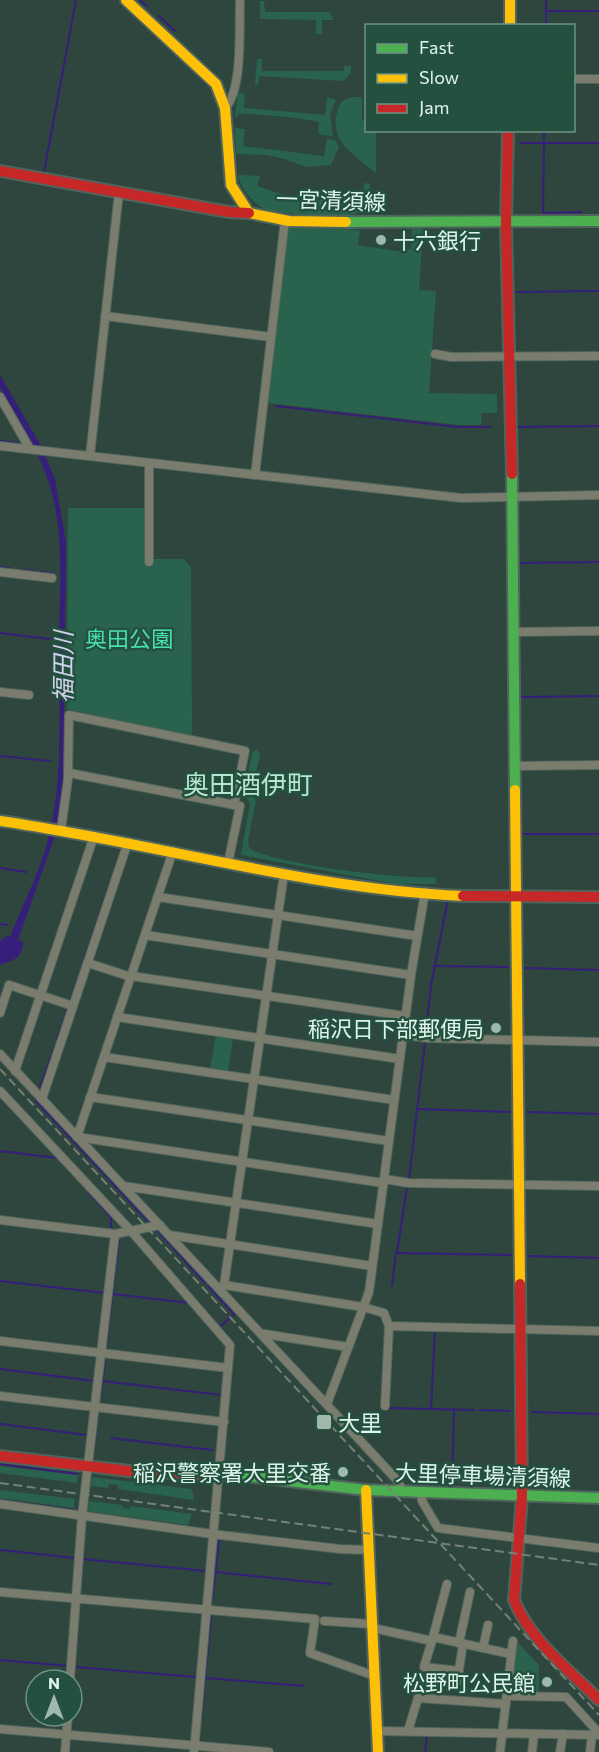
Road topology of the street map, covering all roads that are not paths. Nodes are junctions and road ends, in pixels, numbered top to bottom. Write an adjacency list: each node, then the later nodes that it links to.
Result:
1 (126, 0): 7 (street, 一宮清須線)
2 (240, 0): 7 (street)
3 (510, 0): 4 (street)
4 (510, 24)
5 (575, 79): 6 (street)
6 (599, 79)
7 (226, 107): 11 (street, 一宮清須線)
8 (508, 132): 14 (street)
9 (0, 171): 10 (street)
10 (119, 192): 11 (street); 15 (street)
11 (249, 213): 12 (street, 一宮清須線)
12 (285, 220): 14 (street, 一宮清須線); 16 (street)
13 (599, 220): 14 (street, 一宮清須線)
14 (506, 223): 19 (street)
15 (105, 316): 16 (street); 23 (street)
16 (271, 337): 25 (street)
17 (435, 354): 19 (street)
18 (599, 356): 19 (street)
19 (510, 357): 27 (street)
20 (0, 397): 22 (street)
21 (0, 446): 22 (street)
22 (31, 449): 23 (street)
23 (90, 456): 24 (street)
24 (149, 463): 25 (street); 28 (street)
25 (255, 475): 27 (street)
26 (599, 495): 27 (street)
27 (512, 496): 32 (street)
28 (149, 562)
29 (0, 572): 30 (street)
30 (52, 578)
31 (599, 631): 32 (street)
32 (513, 632): 36 (street)
33 (0, 692): 34 (street)
34 (29, 695)
35 (599, 765): 36 (street)
36 (515, 766): 47 (street)
37 (69, 772): 38 (street); 38 (street); 40 (street)
38 (234, 805): 44 (street)
39 (0, 821): 40 (street)
40 (61, 830): 41 (street)
41 (94, 836): 42 (street); 57 (street)
42 (128, 842): 43 (street); 54 (street)
43 (173, 851): 44 (street); 48 (street)
44 (228, 863): 45 (street)
45 (284, 874): 46 (street); 50 (street)
46 (425, 892): 47 (street); 52 (street)
47 (517, 896): 49 (street); 65 (street)
48 (158, 897): 50 (street); 51 (street)
49 (599, 897)
50 (278, 915): 52 (street); 53 (street)
51 (145, 935): 53 (street); 56 (street)
52 (417, 936): 55 (street)
53 (272, 954): 55 (street); 58 (street)
54 (88, 963): 56 (street); 59 (street)
55 (411, 975): 61 (street)
56 (131, 977): 58 (street); 62 (street)
57 (40, 995): 59 (street); 60 (street); 70 (street)
58 (266, 996): 61 (street); 64 (street)
59 (73, 1006): 74 (street)
60 (0, 1013)
61 (405, 1016): 63 (street)
62 (117, 1017): 64 (street); 68 (street)
63 (403, 1035): 65 (street); 69 (street)
64 (260, 1038): 69 (street); 71 (street)
65 (518, 1040): 66 (street); 81 (street)
66 (599, 1042)
67 (0, 1054): 70 (street)
68 (104, 1057): 71 (street); 73 (street)
69 (400, 1059): 75 (street)
70 (15, 1071): 74 (street)
71 (254, 1079): 75 (street); 76 (street)
72 (0, 1091): 88 (street)
73 (90, 1096): 76 (street); 77 (street)
74 (42, 1099): 77 (street)
75 (394, 1100): 78 (street)
76 (248, 1120): 78 (street); 79 (street)
77 (77, 1137): 79 (street); 82 (street)
78 (388, 1142): 80 (street)
79 (242, 1162): 80 (street); 84 (street)
80 (383, 1181): 81 (street); 86 (street)
81 (520, 1184): 83 (street); 96 (street)
82 (123, 1186): 84 (street); 87 (street)
83 (599, 1186)
84 (236, 1203): 86 (street); 91 (street)
85 (0, 1220): 89 (street)
86 (378, 1224): 92 (street)
87 (160, 1225): 88 (street); 90 (street)
88 (131, 1231): 89 (street); 102 (street)
89 (115, 1234): 101 (street)
90 (168, 1235): 91 (street); 93 (street)
91 (230, 1245): 92 (street); 93 (street)
92 (372, 1266): 94 (street)
93 (222, 1287): 94 (street); 98 (street)
94 (363, 1306): 95 (street); 100 (street)
95 (389, 1326): 96 (street); 105 (street)
96 (521, 1329): 97 (street); 114 (street)
97 (599, 1331)
98 (263, 1334): 100 (street); 104 (street)
99 (0, 1341): 101 (street)
100 (348, 1347): 104 (street)
101 (101, 1353): 102 (street); 106 (street)
102 (228, 1368): 107 (street)
103 (0, 1396): 106 (street)
104 (327, 1404): 112 (street)
105 (385, 1406)
106 (95, 1408): 107 (street); 109 (street)
107 (224, 1422): 110 (street)
108 (0, 1456): 109 (street, 大里停車場清須線)
109 (88, 1467): 110 (street, 大里停車場清須線); 117 (street)
110 (218, 1473): 111 (street, 大里停車場清須線); 118 (street)
111 (366, 1490): 112 (street, 大里停車場清須線); 121 (street)
112 (404, 1492): 113 (street, 大里停車場清須線)
113 (421, 1492): 114 (street, 大里停車場清須線); 119 (street)
114 (522, 1497): 115 (street, 大里停車場清須線); 119 (street)
115 (599, 1498)
116 (0, 1504): 117 (street)
117 (82, 1516): 118 (street); 125 (street)
118 (212, 1534): 121 (street); 126 (street)
119 (520, 1539): 120 (street); 140 (street)
120 (599, 1548)
121 (369, 1550): 129 (street)
122 (447, 1584): 130 (street)
123 (0, 1592): 125 (street)
124 (470, 1592): 132 (street)
125 (76, 1599): 126 (street); 135 (street)
126 (207, 1610): 137 (street); 150 (street)
127 (324, 1621): 129 (street)
128 (488, 1625): 133 (street)
129 (373, 1626): 130 (street); 137 (street)
130 (432, 1639): 132 (street); 136 (street)
131 (513, 1641): 134 (street)
132 (461, 1643): 133 (street); 136 (street)
133 (483, 1648): 134 (street)
134 (512, 1654): 139 (street)
135 (71, 1668)
136 (459, 1671): 138 (street)
137 (375, 1676): 143 (street)
138 (458, 1682)
139 (506, 1700): 144 (street); 145 (street); 149 (street)
140 (599, 1700)
141 (67, 1728): 148 (street)
142 (0, 1730): 148 (street)
143 (377, 1731): 144 (street); 153 (street)
144 (408, 1731): 145 (street)
145 (502, 1733): 146 (street); 154 (street)
146 (534, 1734): 147 (street); 155 (street)
147 (563, 1734): 149 (street); 156 (street)
148 (66, 1735): 150 (street); 151 (street)
149 (596, 1735): 157 (street)
150 (194, 1749): 152 (street)
151 (65, 1752)
152 (269, 1752)
153 (378, 1752)
154 (500, 1752)
155 (532, 1752)
156 (561, 1752)
157 (590, 1752)

